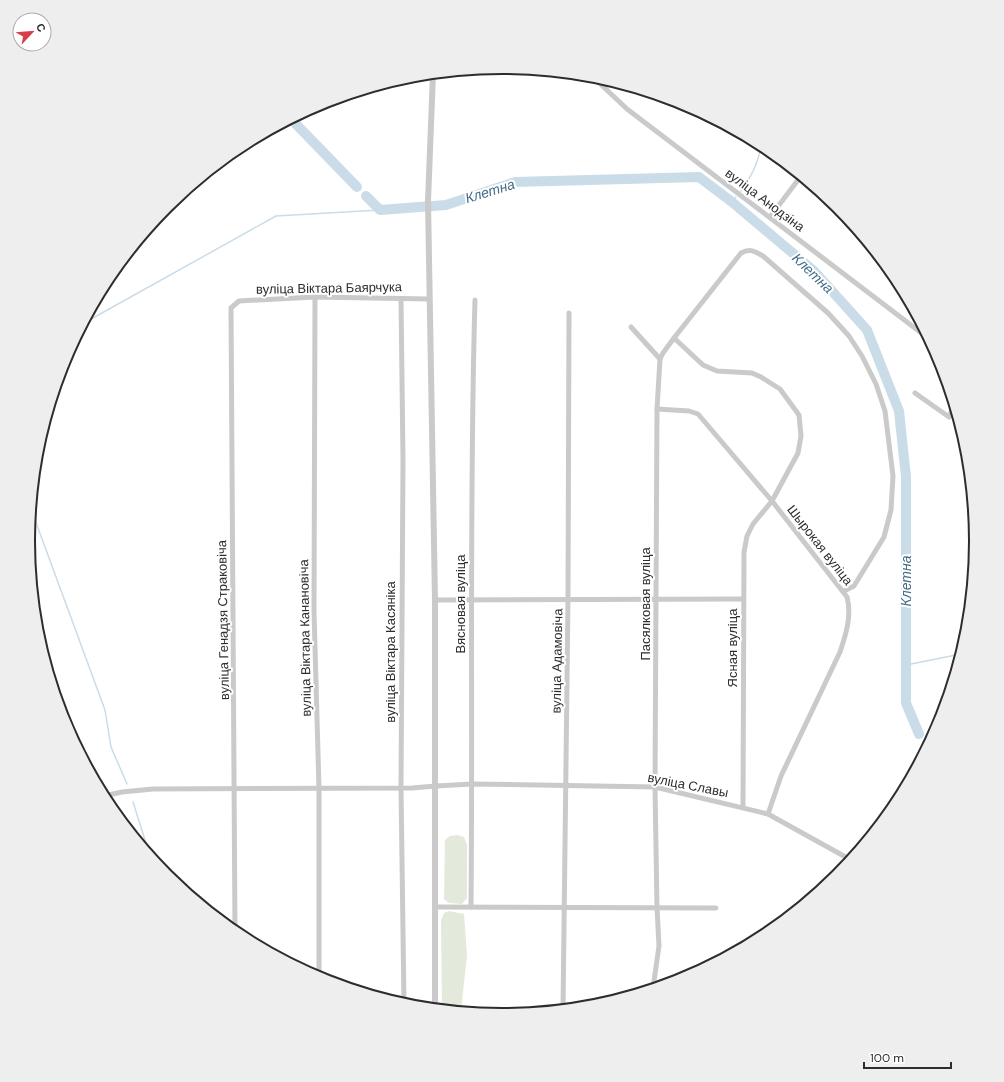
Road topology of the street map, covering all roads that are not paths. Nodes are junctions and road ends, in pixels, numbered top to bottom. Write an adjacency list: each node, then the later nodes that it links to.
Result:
1 (433, 79): 7 (street)
2 (602, 85): 4 (street, вуліца Анодзіна)
3 (798, 180): 4 (street)
4 (770, 217): 12 (street, вуліца Анодзіна)
5 (315, 297): 6 (street, вуліца Віктара Баярчука); 9 (street, вуліца Віктара Баярчука); 31 (street, вуліца Віктара Канановіча)
6 (401, 299): 7 (street, вуліца Віктара Баярчука); 30 (street, вуліца Віктара Касяніка)
7 (429, 299): 23 (street)
8 (475, 300): 24 (street, Вясновая вуліца)
9 (231, 308): 29 (street, вуліца Генадзя Страковіча)
10 (569, 313): 21 (street, вуліца Адамовіча)
11 (631, 326): 14 (street)
12 (920, 332)
13 (674, 338): 14 (street, Пасялковая вуліца); 18 (street, Шырокая вуліца); 19 (street, Пасялковая вуліца)
14 (660, 359): 16 (street, Пасялковая вуліца)
15 (915, 392): 17 (street)
16 (657, 410): 18 (street, Шырокая вуліца); 20 (street, Пасялковая вуліца)
17 (951, 412)
18 (773, 500): 19 (street, Шырокая вуліца); 22 (street, Ясная вуліца)
19 (844, 591): 34 (street, Шырокая вуліца)
20 (656, 598): 21 (street); 22 (street); 28 (street, Пасялковая вуліца)
21 (568, 599): 24 (street); 27 (street, вуліца Адамовіча)
22 (743, 599): 33 (street, Ясная вуліца)
23 (434, 600): 24 (street); 26 (street)
24 (471, 600): 25 (street, Вясновая вуліца)
25 (472, 784): 26 (street, вуліца Славы); 27 (street, вуліца Славы); 38 (street, Вясновая вуліца)
26 (436, 786): 30 (street, вуліца Славы); 36 (street)
27 (566, 786): 28 (street, вуліца Славы); 37 (street, вуліца Адамовіча)
28 (655, 787): 33 (street, вуліца Славы); 39 (street, Пасялковая вуліца)
29 (235, 788): 31 (street, вуліца Славы); 32 (street, вуліца Славы); 41 (street, вуліца Генадзя Страковіча)
30 (402, 788): 31 (street, вуліца Славы); 44 (street, вуліца Віктара Касяніка)
31 (319, 789): 42 (street, вуліца Віктара Канановіча)
32 (111, 795)
33 (743, 807): 34 (street, вуліца Славы)
34 (768, 814): 35 (street, вуліца Славы)
35 (845, 857)
36 (436, 906): 38 (street); 45 (street)
37 (564, 907): 38 (street); 39 (street); 46 (street, вуліца Адамовіча)
38 (471, 908)
39 (657, 908): 40 (street); 43 (street, Пасялковая вуліца)
40 (716, 908)
41 (235, 923)
42 (319, 970)
43 (654, 982)
44 (404, 997)
45 (435, 1003)
46 (563, 1004)

